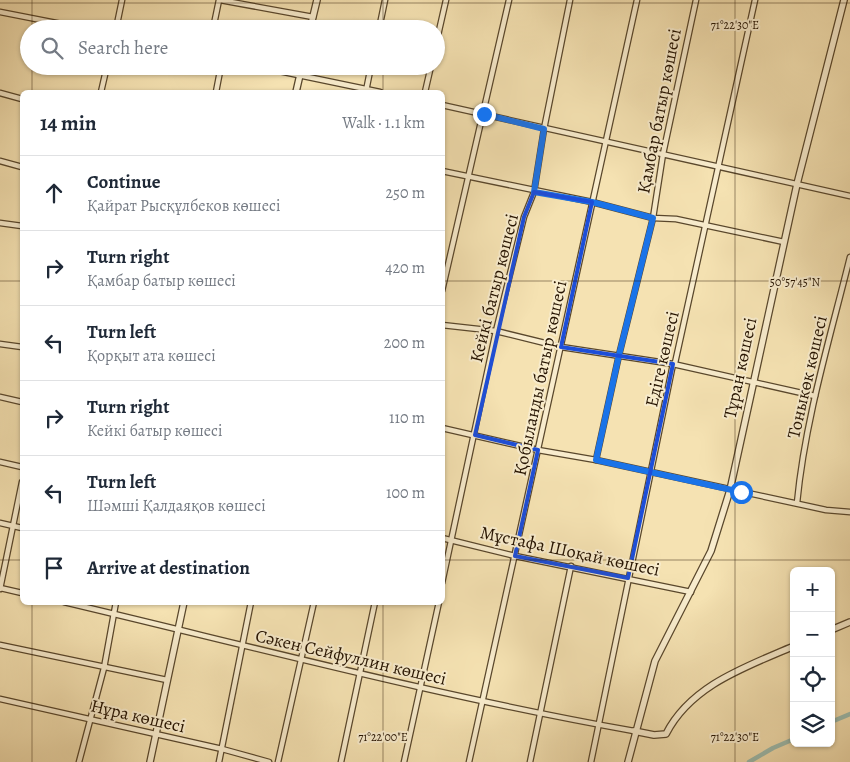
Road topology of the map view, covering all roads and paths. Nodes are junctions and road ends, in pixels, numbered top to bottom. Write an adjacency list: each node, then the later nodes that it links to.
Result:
1 (122, 0): 15 (street)
2 (220, 0): 13 (street); 16 (street)
3 (317, 0): 13 (street)
4 (385, 0): 18 (street)
5 (446, 0): 19 (street)
6 (509, 0): 35 (street)
7 (570, 0): 36 (street, Кейкі батыр көшесі)
8 (637, 0): 37 (street, Қобыланды батыр көшесі)
9 (696, 0): 38 (street, Қамбар батыр көшесі)
10 (755, 0): 41 (street, Едіге көшесі)
11 (844, 0): 44 (street, Тұран көшесі)
12 (0, 12): 14 (street)
13 (313, 17): 17 (street)
14 (40, 20)
15 (118, 20)
16 (214, 20)
17 (312, 20)
18 (381, 20)
19 (441, 20)
20 (105, 75): 26 (street)
21 (219, 75): 27 (street)
22 (295, 75): 25 (street)
23 (369, 75): 30 (street)
24 (429, 75): 31 (street)
25 (300, 76): 28 (street); 29 (street)
26 (101, 90)
27 (216, 90)
28 (296, 90)
29 (362, 90)
30 (366, 90)
31 (425, 90)
32 (0, 94): 33 (street)
33 (20, 99)
34 (445, 106): 35 (street)
35 (484, 114): 36 (street); 43 (street)
36 (544, 129): 37 (street); 45 (street, Кейкі батыр көшесі)
37 (605, 143): 38 (street); 47 (street, Қобыланды батыр көшесі)
38 (663, 154): 41 (street); 48 (street, Қамбар батыр көшесі)
39 (0, 161): 40 (street)
40 (20, 166)
41 (719, 166): 44 (street); 50 (street, Едіге көшесі)
42 (445, 172): 43 (street)
43 (469, 177): 45 (street); 54 (street)
44 (797, 184): 46 (street); 52 (street, Тұран көшесі)
45 (534, 192): 47 (street); 56 (street, Кейкі батыр көшесі)
46 (850, 196)
47 (592, 202): 48 (street); 59 (street, Қобыланды батыр көшесі)
48 (653, 218): 50 (street); 60 (street, Қамбар батыр көшесі)
49 (0, 223): 51 (street)
50 (706, 225): 52 (street); 61 (street, Едіге көшесі)
51 (20, 226)
52 (784, 242): 62 (street, Тұран көшесі)
53 (850, 257): 63 (street, Тоныкөк көшесі)
54 (445, 278)
55 (445, 325): 56 (street)
56 (496, 331): 59 (street); 67 (street, Кейкі батыр көшесі)
57 (0, 344): 58 (street)
58 (20, 347)
59 (561, 347): 60 (street); 68 (street, Қобыланды батыр көшесі)
60 (619, 355): 61 (street); 69 (street, Қамбар батыр көшесі)
61 (672, 364): 62 (street); 72 (street, Едіге көшесі)
62 (752, 380): 63 (street); 73 (street, Тұран көшесі)
63 (815, 396): 75 (street, Тоныкөк көшесі)
64 (0, 397): 65 (street)
65 (20, 402)
66 (445, 429): 67 (street)
67 (475, 434): 68 (street); 81 (street, Кейкі батыр көшесі)
68 (538, 450): 69 (street); 82 (street, Қобыланды батыр көшесі)
69 (596, 460): 72 (street)
70 (0, 462): 71 (street)
71 (20, 467)
72 (651, 474): 73 (street); 85 (street, Едіге көшесі)
73 (730, 490): 75 (street); 87 (street, Тұран көшесі)
74 (20, 492): 78 (street)
75 (796, 503): 76 (street)
76 (850, 512)
77 (0, 523): 78 (street)
78 (13, 526): 79 (street); 86 (street)
79 (20, 528)
80 (445, 538): 81 (street, Мұстафа Шоқай көшесі)
81 (452, 539): 82 (street, Мұстафа Шоқай көшесі); 84 (street, Кейкі батыр көшесі)
82 (515, 556): 83 (street, Мұстафа Шоқай көшесі); 109 (street, Қобыланды батыр көшесі)
83 (571, 566): 85 (street, Мұстафа Шоқай көшесі); 110 (street)
84 (445, 570)
85 (628, 578): 87 (street, Мұстафа Шоқай көшесі); 112 (street, Едіге көшесі)
86 (0, 588): 88 (street)
87 (691, 592): 113 (street, Тұран көшесі)
88 (20, 593)
89 (76, 605): 96 (street, Сәкен Сейфуллин көшесі)
90 (116, 605): 96 (street)
91 (183, 605): 99 (street)
92 (250, 605): 101 (street)
93 (313, 605): 103 (street)
94 (374, 605): 105 (street)
95 (438, 605): 107 (street)
96 (114, 614): 99 (street, Сәкен Сейфуллин көшесі); 104 (street)
97 (850, 622): 98 (street)
98 (835, 628)
99 (178, 630): 101 (street, Сәкен Сейфуллин көшесі); 106 (street)
100 (0, 645): 104 (street)
101 (243, 646): 103 (street, Сәкен Сейфуллин көшесі); 115 (street)
102 (790, 648): 113 (street)
103 (301, 661): 105 (street, Сәкен Сейфуллин көшесі); 120 (street)
104 (104, 668): 106 (street); 111 (street)
105 (359, 672): 107 (street, Сәкен Сейфуллин көшесі); 121 (street)
106 (167, 680): 114 (street)
107 (421, 688): 109 (street, Сәкен Сейфуллин көшесі); 122 (street)
108 (0, 698): 111 (street, Нұра көшесі)
109 (483, 700): 110 (street, Сәкен Сейфуллин көшесі); 123 (street, Қобыланды батыр көшесі)
110 (541, 714): 112 (street, Сәкен Сейфуллин көшесі); 124 (street)
111 (91, 720): 114 (street, Нұра көшесі); 116 (street)
112 (598, 724): 113 (street, Сәкен Сейфуллин көшесі); 125 (street, Едіге көшесі)
113 (634, 731): 126 (street, Тұран көшесі)
114 (156, 734): 115 (street, Нұра көшесі); 117 (street)
115 (222, 748): 118 (street); 119 (street, Нұра көшесі)
116 (79, 762)
117 (150, 762)
118 (219, 762)
119 (269, 762)
120 (278, 762)
121 (341, 762)
122 (404, 762)
123 (469, 762)
124 (530, 762)
125 (591, 762)
126 (628, 762)

